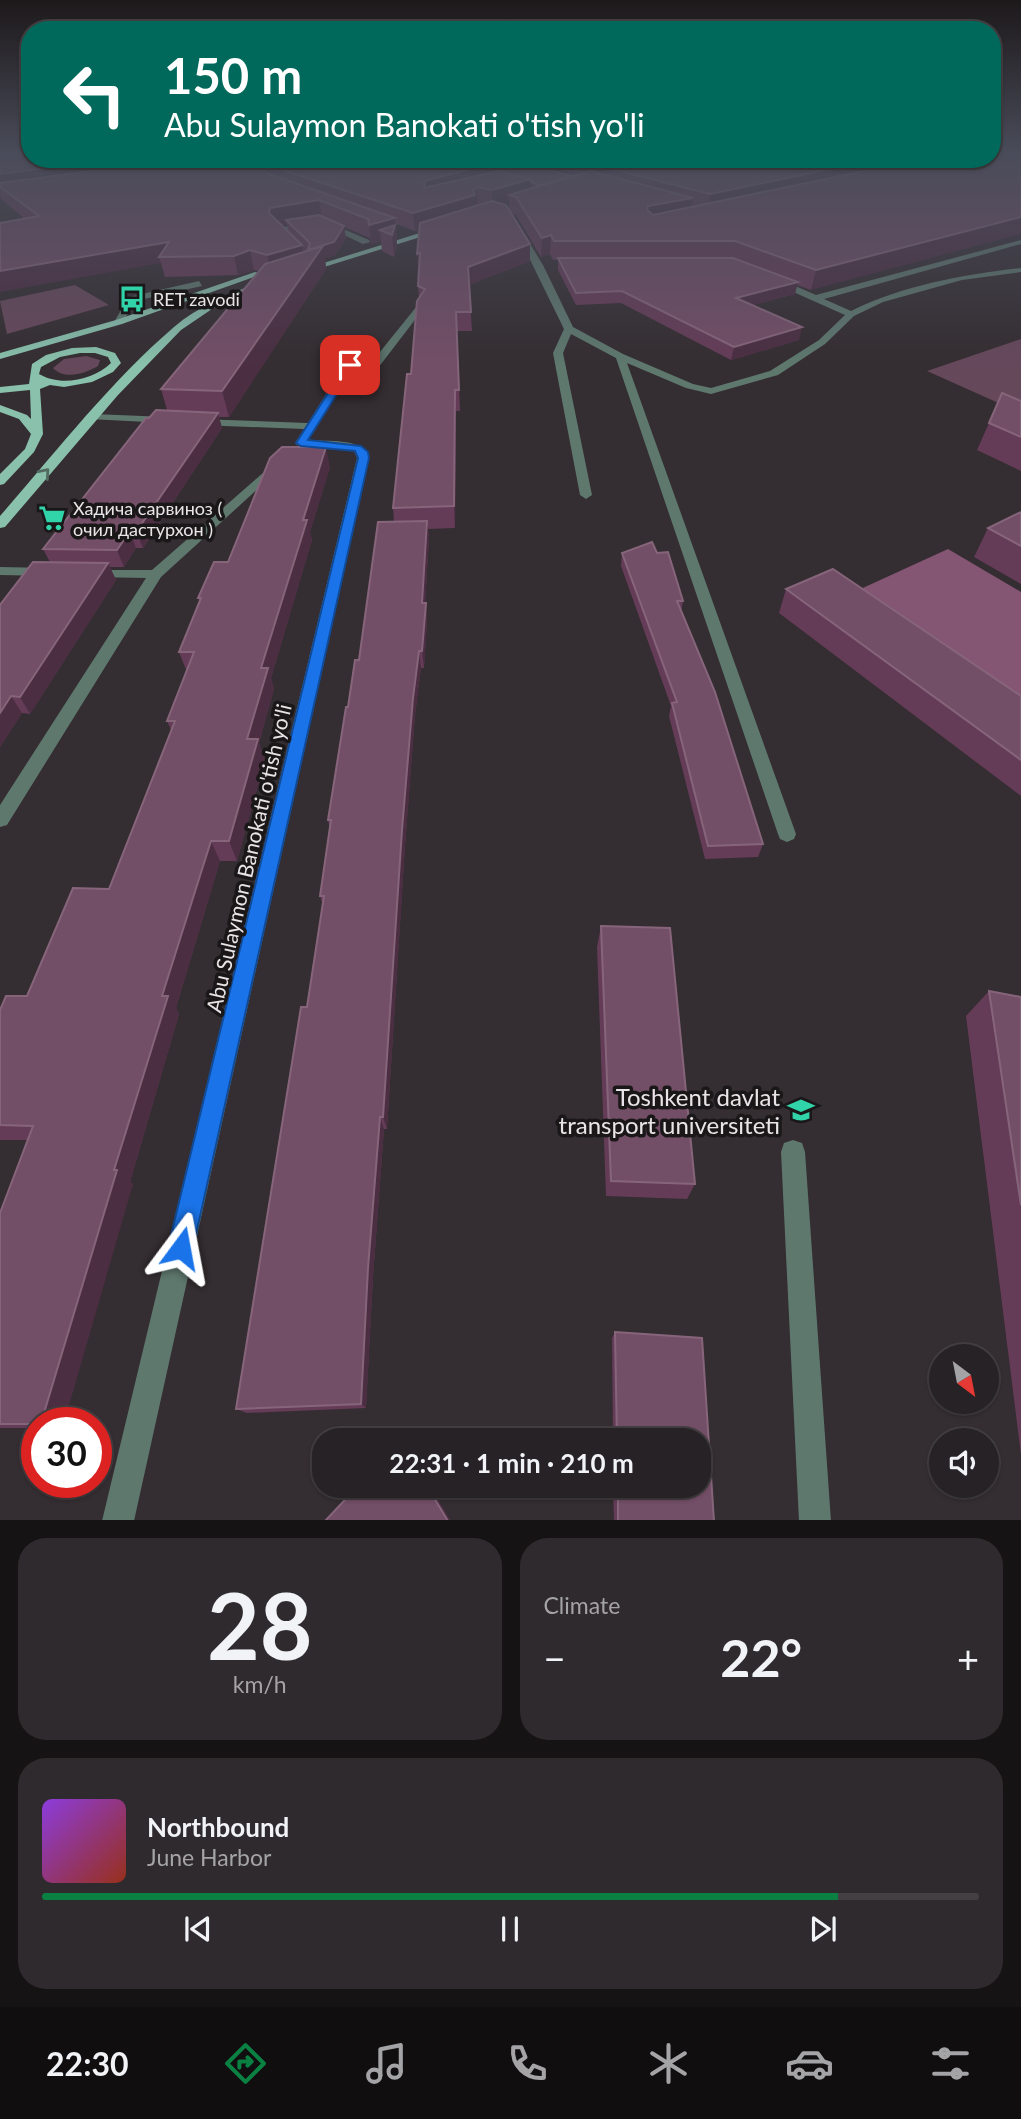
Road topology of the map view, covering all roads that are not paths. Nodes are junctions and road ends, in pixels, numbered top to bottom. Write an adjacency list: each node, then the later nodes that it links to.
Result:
1 (304, 225): 8 (street)
2 (329, 225): 6 (street)
3 (437, 225): 6 (main road)
4 (438, 225): 6 (main road)
5 (516, 225): 18 (street)
6 (366, 242)
7 (1021, 243): 14 (street)
8 (292, 246)
9 (1021, 270): 16 (street)
10 (262, 273): 17 (main road)
11 (768, 278): 14 (street)
12 (274, 279): 19 (main road)
13 (199, 284): 17 (street)
14 (816, 298): 16 (street)
15 (420, 308): 34 (street)
16 (851, 314): 21 (street)
17 (119, 322): 20 (main road); 22 (main road)
18 (569, 329): 21 (street); 36 (street)
19 (167, 340): 23 (main road); 28 (main road)
20 (61, 353): 22 (main road); 25 (main road); 26 (main road)
21 (620, 356): 41 (street)
22 (0, 357)
23 (134, 357)
24 (123, 363): 25 (main road)
25 (112, 368): 26 (main road); 28 (main road)
26 (34, 381): 27 (main road); 33 (main road)
27 (0, 390)
28 (114, 393): 30 (main road)
29 (0, 408): 33 (main road)
30 (93, 417): 31 (street); 37 (main road, one-way to 30)
31 (176, 421)
32 (190, 421): 34 (street)
33 (37, 434): 35 (main road)
34 (306, 434): 39 (street); 43 (street, Abu Sulaymon Banokati o'tish yo'li)
35 (0, 481)
36 (586, 495)
37 (0, 524)
38 (0, 571): 39 (street)
39 (156, 574): 40 (street)
40 (0, 820)
41 (787, 834)
42 (793, 1152): 44 (street)
43 (118, 1520)
44 (815, 1520)

